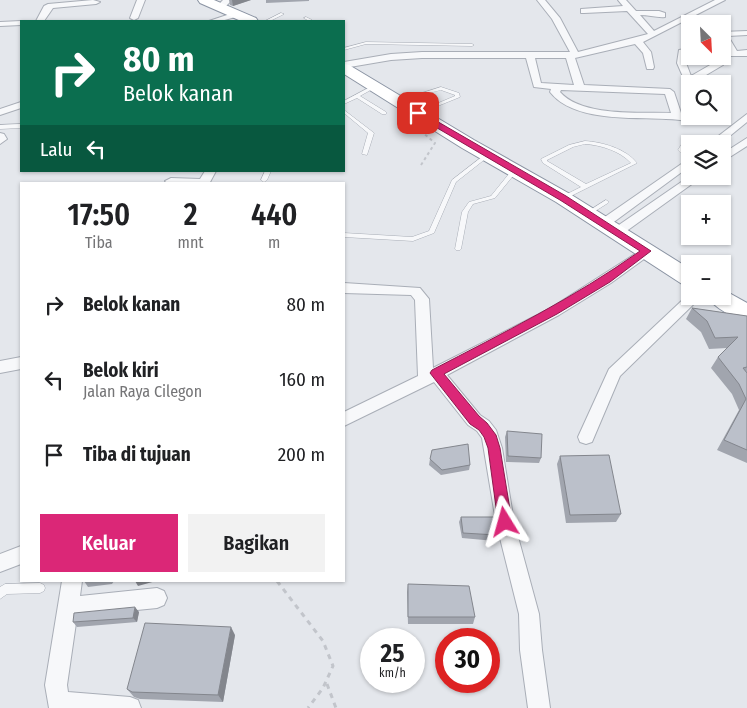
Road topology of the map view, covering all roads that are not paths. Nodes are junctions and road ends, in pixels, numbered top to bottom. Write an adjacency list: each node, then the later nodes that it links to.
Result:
1 (141, 0): 12 (street)
2 (204, 0): 9 (highway)
3 (541, 0): 32 (street)
4 (622, 0): 7 (street)
5 (721, 0): 24 (street)
6 (96, 2): 14 (street)
7 (632, 10): 8 (street); 11 (street); 24 (street)
8 (584, 11)
9 (220, 12): 15 (street); 16 (highway)
10 (282, 14): 17 (lane)
11 (662, 15)
12 (134, 18)
13 (306, 18): 18 (lane)
14 (40, 20)
15 (209, 20)
16 (248, 20)
17 (269, 20)
18 (309, 20)
19 (20, 23): 20 (street)
20 (0, 24)
21 (747, 33): 23 (street)
22 (382, 34): 26 (lane)
23 (731, 34)
24 (653, 35): 25 (street)
25 (638, 42): 32 (street); 36 (street)
26 (380, 43): 27 (lane); 28 (lane)
27 (472, 45)
28 (345, 49)
29 (747, 52): 30 (street)
30 (731, 53)
31 (530, 56): 32 (street); 34 (street); 39 (street)
32 (573, 56): 40 (street)
33 (717, 65): 37 (street)
34 (345, 66)
35 (345, 67): 38 (highway)
36 (650, 67)
37 (701, 75)
38 (374, 86): 41 (lane); 45 (highway)
39 (557, 87): 40 (street); 42 (street)
40 (580, 88): 42 (street)
41 (356, 96): 43 (lane); 48 (lane)
42 (600, 100): 49 (street); 49 (street)
43 (345, 102)
44 (20, 105): 46 (street)
45 (425, 109): 45 (lane); 60 (highway)
46 (0, 112)
47 (345, 112): 59 (lane)
48 (384, 113)
49 (677, 116): 50 (street)
50 (681, 116)
51 (747, 117): 54 (street)
52 (20, 126): 53 (lane)
53 (0, 127)
54 (716, 135)
55 (0, 136): 56 (street)
56 (0, 141)
57 (747, 141): 58 (street)
58 (731, 153)
59 (365, 154)
60 (487, 155): 62 (highway); 73 (lane)
61 (681, 168): 72 (street)
62 (514, 171): 69 (highway); 74 (lane)
63 (268, 172): 64 (lane)
64 (264, 180)
65 (170, 181): 66 (street)
66 (181, 182)
67 (683, 185): 72 (street)
68 (586, 187): 68 (lane); 69 (lane)
69 (563, 198): 71 (highway)
70 (606, 202): 71 (lane)
71 (587, 214): 72 (highway)
72 (610, 228): 75 (highway)
73 (345, 235)
74 (458, 249)
75 (646, 251): 76 (highway); 83 (street)
76 (681, 273)
77 (345, 288): 83 (street)
78 (731, 304): 80 (highway)
79 (686, 305): 85 (street)
80 (747, 314)
81 (20, 363): 82 (street)
82 (0, 367)
83 (431, 376): 84 (street); 96 (street)
84 (345, 419)
85 (586, 437)
86 (20, 555): 87 (street)
87 (0, 562)
88 (72, 582): 93 (street)
89 (24, 584): 90 (lane); 91 (lane)
90 (40, 588)
91 (0, 594)
92 (157, 598): 93 (street)
93 (69, 607): 94 (street)
94 (57, 705): 95 (street)
95 (130, 708)
96 (539, 708)

